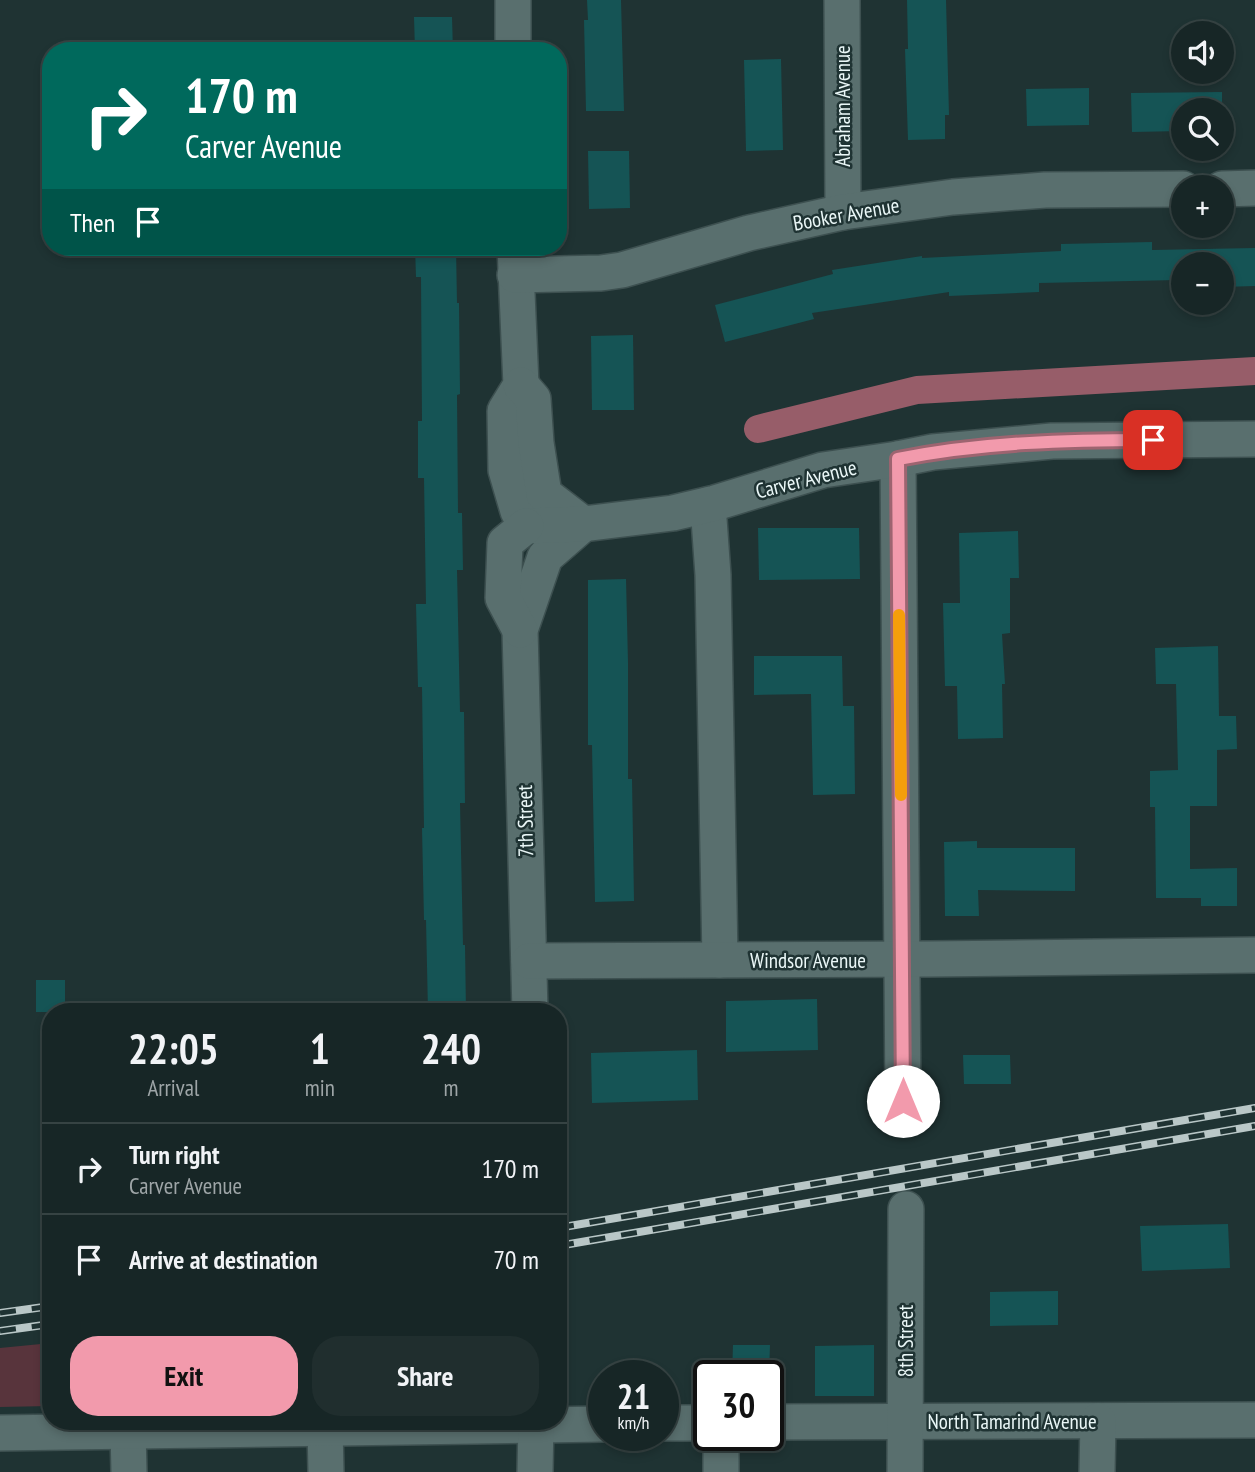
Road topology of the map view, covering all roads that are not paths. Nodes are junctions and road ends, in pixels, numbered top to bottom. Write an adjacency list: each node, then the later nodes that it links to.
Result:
1 (513, 0): 3 (street)
2 (842, 0): 7 (street, Abraham Avenue)
3 (513, 42)
4 (1255, 188): 6 (street)
5 (1171, 189): 7 (street, Booker Avenue)
6 (1234, 189)
7 (843, 212): 8 (street, Booker Avenue)
8 (515, 261): 9 (street)
9 (521, 385): 13 (street); 14 (street)
10 (1255, 439): 11 (street, Carver Avenue)
11 (898, 459): 12 (street, Carver Avenue); 18 (street)
12 (708, 505): 13 (street, Carver Avenue); 17 (street)
13 (583, 524): 14 (street, Carver Avenue); 15 (street, 7th Street)
14 (526, 526): 15 (street, 7th Street)
15 (520, 630): 19 (street, 7th Street)
16 (1255, 955): 18 (street, Windsor Avenue)
17 (720, 960): 18 (street, Windsor Avenue); 19 (street, Windsor Avenue)
18 (902, 960): 21 (street)
19 (529, 961): 20 (street, 7th Street)
20 (530, 1003)
21 (903, 1101)
22 (906, 1209): 24 (street, 8th Street)
23 (1255, 1420): 25 (street, North Tamarind Avenue)
24 (905, 1421): 25 (street, North Tamarind Avenue); 26 (street, North Tamarind Avenue); 39 (street, 8th Street)
25 (1098, 1421): 40 (street)
26 (784, 1422)
27 (567, 1423): 28 (street)
28 (588, 1424)
29 (141, 1430): 32 (street)
30 (345, 1430): 36 (street)
31 (536, 1430): 37 (street)
32 (128, 1431): 33 (street); 35 (street)
33 (0, 1433)
34 (721, 1451): 38 (street)
35 (129, 1472)
36 (326, 1472)
37 (535, 1472)
38 (721, 1472)
39 (905, 1472)
40 (1097, 1472)

